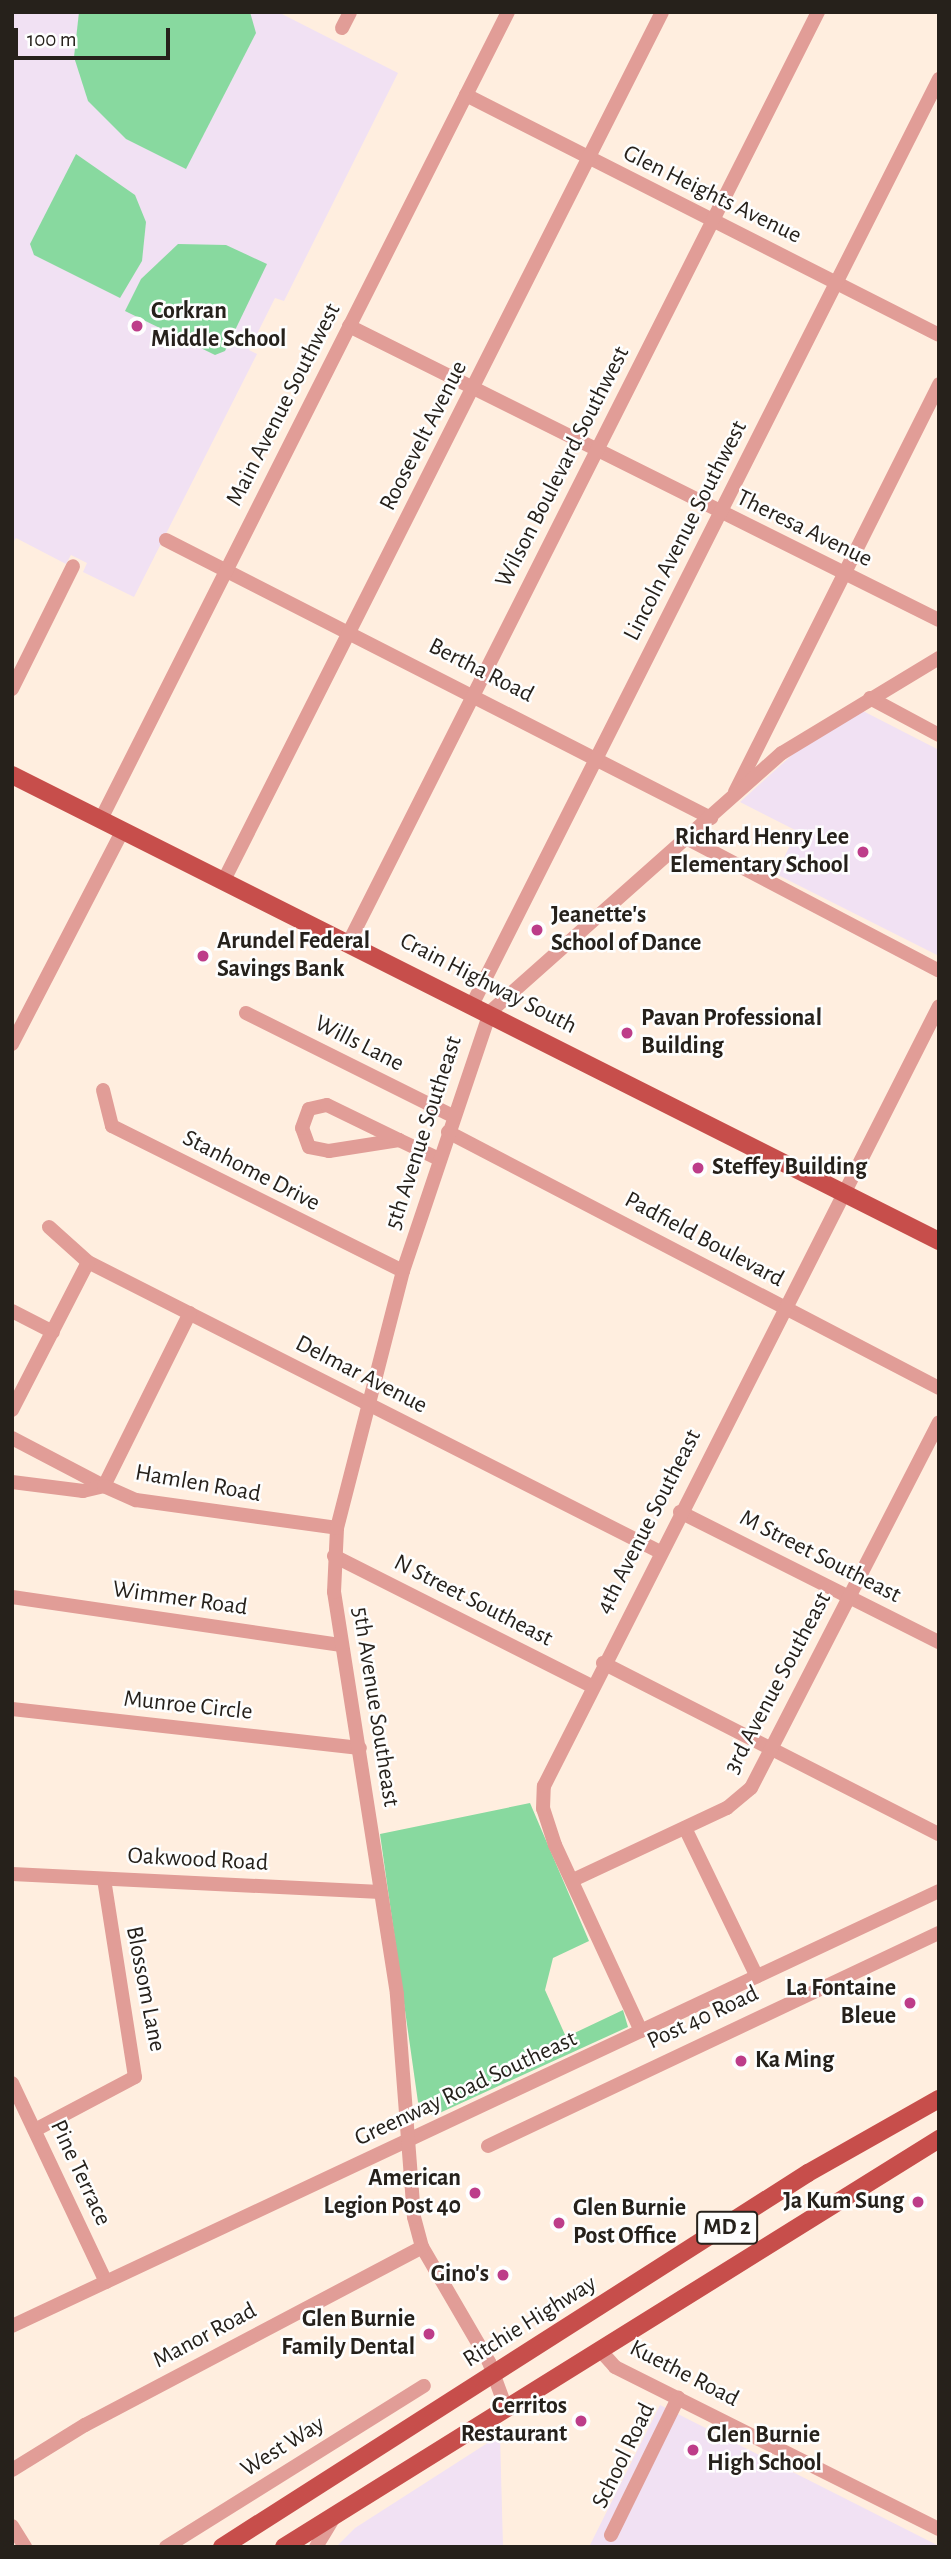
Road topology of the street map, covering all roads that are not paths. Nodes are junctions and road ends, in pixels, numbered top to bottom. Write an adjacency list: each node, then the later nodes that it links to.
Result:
1 (350, 12): 5 (street)
2 (508, 12): 7 (street, Main Avenue Southwest)
3 (663, 12): 8 (street, Roosevelt Avenue)
4 (818, 12): 9 (street, Wilson Boulevard Southwest)
5 (342, 28)
6 (939, 79): 10 (street, Lincoln Avenue Southwest)
7 (466, 95): 8 (street, Glen Heights Avenue); 11 (street, Main Avenue Southwest)
8 (587, 158): 9 (street, Glen Heights Avenue); 14 (street, Roosevelt Avenue)
9 (713, 220): 10 (street, Glen Heights Avenue); 15 (street, Wilson Boulevard Southwest)
10 (836, 283): 12 (street, Glen Heights Avenue); 16 (street, Lincoln Avenue Southwest)
11 (349, 326): 14 (street, Theresa Avenue); 19 (street, Main Avenue Southwest)
12 (939, 335)
13 (939, 384): 20 (street)
14 (474, 389): 15 (street, Theresa Avenue); 22 (street, Roosevelt Avenue)
15 (597, 448): 16 (street, Theresa Avenue); 25 (street, Wilson Boulevard Southwest)
16 (721, 514): 20 (street, Theresa Avenue); 28 (street, Lincoln Avenue Southwest)
17 (166, 540): 19 (street, Bertha Road)
18 (73, 566): 24 (street)
19 (227, 569): 22 (street, Bertha Road); 32 (street, Main Avenue Southwest)
20 (842, 572): 21 (street, Theresa Avenue); 30 (street)
21 (939, 620)
22 (351, 632): 25 (street, Bertha Road); 35 (street, Roosevelt Avenue)
23 (939, 658): 26 (street)
24 (12, 689)
25 (474, 694): 28 (street, Bertha Road); 36 (street, Wilson Boulevard Southwest)
26 (870, 698): 27 (street); 30 (street)
27 (939, 735)
28 (597, 755): 31 (street, Bertha Road); 38 (street, Lincoln Avenue Southwest)
29 (12, 775): 32 (main road, Crain Highway South)
30 (733, 797): 31 (street)
31 (711, 818): 34 (street)
32 (101, 819): 33 (main road, Crain Highway South)
33 (123, 830): 35 (main road, Crain Highway South); 42 (street)
34 (690, 840): 37 (street); 40 (street)
35 (224, 880): 36 (main road, Crain Highway South)
36 (349, 942): 38 (main road, Crain Highway South)
37 (939, 971)
38 (473, 1003): 40 (main road, Crain Highway South)
39 (939, 1006): 48 (street, 4th Avenue Southeast)
40 (490, 1012): 44 (street, 5th Avenue Southeast); 48 (main road, Crain Highway South)
41 (246, 1013): 44 (street, Wills Lane)
42 (12, 1044)
43 (103, 1090): 52 (street, Stanhome Drive)
44 (453, 1116): 45 (street, 5th Avenue Southeast)
45 (448, 1132): 47 (street, 5th Avenue Southeast); 53 (street, Padfield Boulevard)
46 (399, 1140): 46 (street); 47 (street)
47 (439, 1159): 52 (street, 5th Avenue Southeast)
48 (843, 1191): 50 (main road, Crain Highway South); 53 (street, 4th Avenue Southeast)
49 (49, 1227): 51 (street, Delmar Avenue)
50 (939, 1241)
51 (88, 1262): 55 (street, Delmar Avenue); 56 (street)
52 (403, 1271): 58 (street, 5th Avenue Southeast)
53 (784, 1308): 57 (street, Padfield Boulevard); 64 (street, 4th Avenue Southeast)
54 (12, 1311): 56 (street)
55 (190, 1313): 58 (street, Delmar Avenue); 63 (street)
56 (53, 1332): 59 (street)
57 (939, 1388)
58 (369, 1404): 65 (street, 5th Avenue Southeast); 66 (street, Delmar Avenue)
59 (12, 1410)
60 (939, 1422): 69 (street, 3rd Avenue Southeast)
61 (12, 1438): 63 (street)
62 (12, 1482): 63 (street, Hamlen Road)
63 (104, 1486): 65 (street, Hamlen Road)
64 (680, 1512): 66 (street, 4th Avenue Southeast); 69 (street, M Street Southeast)
65 (337, 1528): 67 (street, 5th Avenue Southeast)
66 (660, 1552): 72 (street, 4th Avenue Southeast)
67 (334, 1556): 71 (street, 5th Avenue Southeast); 73 (street, N Street Southeast)
68 (12, 1597): 71 (street, Wimmer Road)
69 (849, 1597): 70 (street, M Street Southeast); 76 (street, 3rd Avenue Southeast)
70 (939, 1642)
71 (342, 1645): 75 (street, 5th Avenue Southeast)
72 (603, 1663): 73 (street, 4th Avenue Southeast); 76 (street)
73 (591, 1686): 81 (street, 4th Avenue Southeast)
74 (12, 1709): 75 (street, Munroe Circle)
75 (359, 1748): 83 (street, 5th Avenue Southeast)
76 (772, 1749): 77 (street, 3rd Avenue Southeast); 78 (street)
77 (685, 1828): 81 (street, 3rd Avenue Southeast); 85 (street)
78 (939, 1834)
79 (12, 1874): 80 (street, Oakwood Road)
80 (104, 1879): 83 (street, Oakwood Road); 89 (street, Blossom Lane)
81 (573, 1880): 86 (street, 4th Avenue Southeast)
82 (939, 1891): 85 (street, Greenway Road Southeast)
83 (381, 1892): 91 (street, 5th Avenue Southeast)
84 (939, 1933): 92 (street, Post 40 Road)
85 (757, 1977): 86 (street, Greenway Road Southeast)
86 (642, 2031): 91 (street, Greenway Road Southeast)
87 (12, 2084): 89 (street, Pine Terrace)
88 (939, 2099): 97 (main road, Ritchie Highway / MD 2)
89 (35, 2130): 94 (street, Pine Terrace)
90 (939, 2139): 96 (main road, MD 2)
91 (407, 2142): 93 (street, 5th Avenue Southeast); 94 (street, Greenway Road Southeast)
92 (488, 2146)
93 (422, 2248): 97 (street, 5th Avenue Southeast); 101 (street, Manor Road)
94 (106, 2282): 95 (street, Greenway Road Southeast)
95 (12, 2326)
96 (599, 2349): 99 (street, Kuethe Road); 100 (main road, MD 2)
97 (494, 2374): 100 (street, 5th Avenue Southeast); 108 (main road, Ritchie Highway / MD 2)
98 (424, 2386): 107 (street, West Way)
99 (678, 2398): 104 (street, Kuethe Road); 105 (street, School Road)
100 (506, 2408): 102 (main road, MD 2)
101 (12, 2470)
102 (335, 2515): 109 (main road, MD 2); 110 (street)
103 (12, 2526): 106 (street)
104 (939, 2529)
105 (611, 2535)
106 (25, 2547)
107 (166, 2547)
108 (222, 2547)
109 (284, 2547)
110 (316, 2547)

